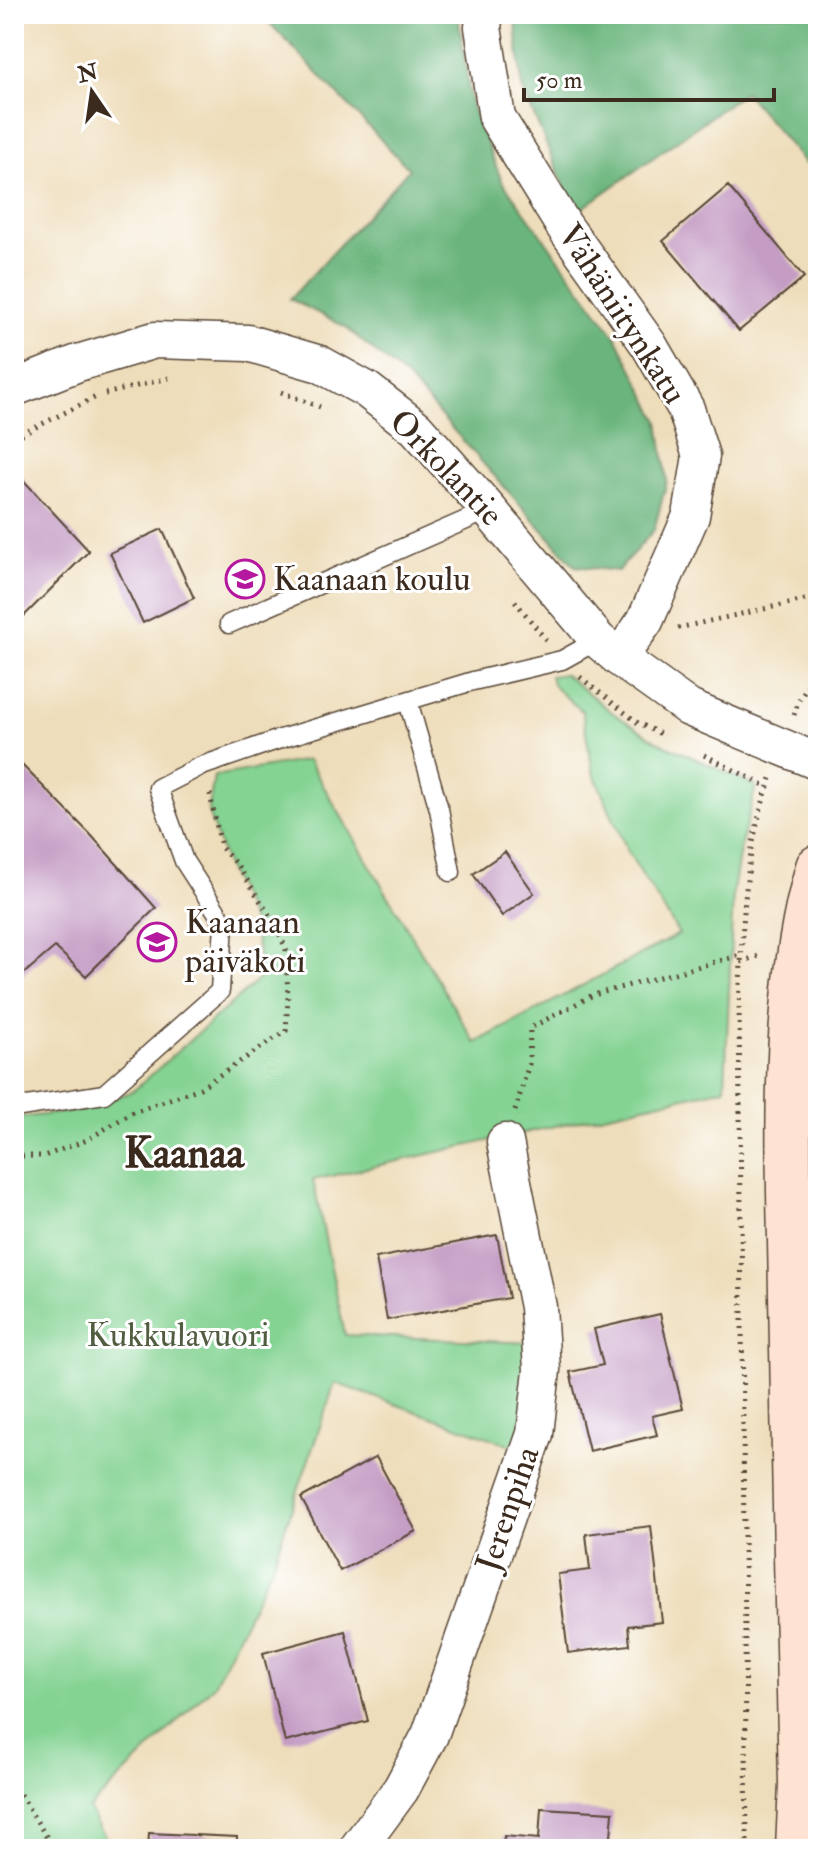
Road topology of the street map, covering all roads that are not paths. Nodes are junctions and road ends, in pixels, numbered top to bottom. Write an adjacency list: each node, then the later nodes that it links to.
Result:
1 (485, 14): 5 (street, Vähäniitynkatu)
2 (14, 388): 3 (street, Orkolantie)
3 (489, 510): 4 (lane); 5 (street, Orkolantie)
4 (229, 624)
5 (608, 649): 6 (lane); 7 (street, Orkolantie)
6 (408, 701): 9 (lane); 11 (lane)
7 (818, 762)
8 (818, 867): 10 (street)
9 (451, 872)
10 (811, 916): 13 (street)
11 (14, 1108)
12 (505, 1142): 14 (street, Jerenpiha)
13 (809, 1786): 15 (street)
14 (357, 1849)
15 (798, 1849)

